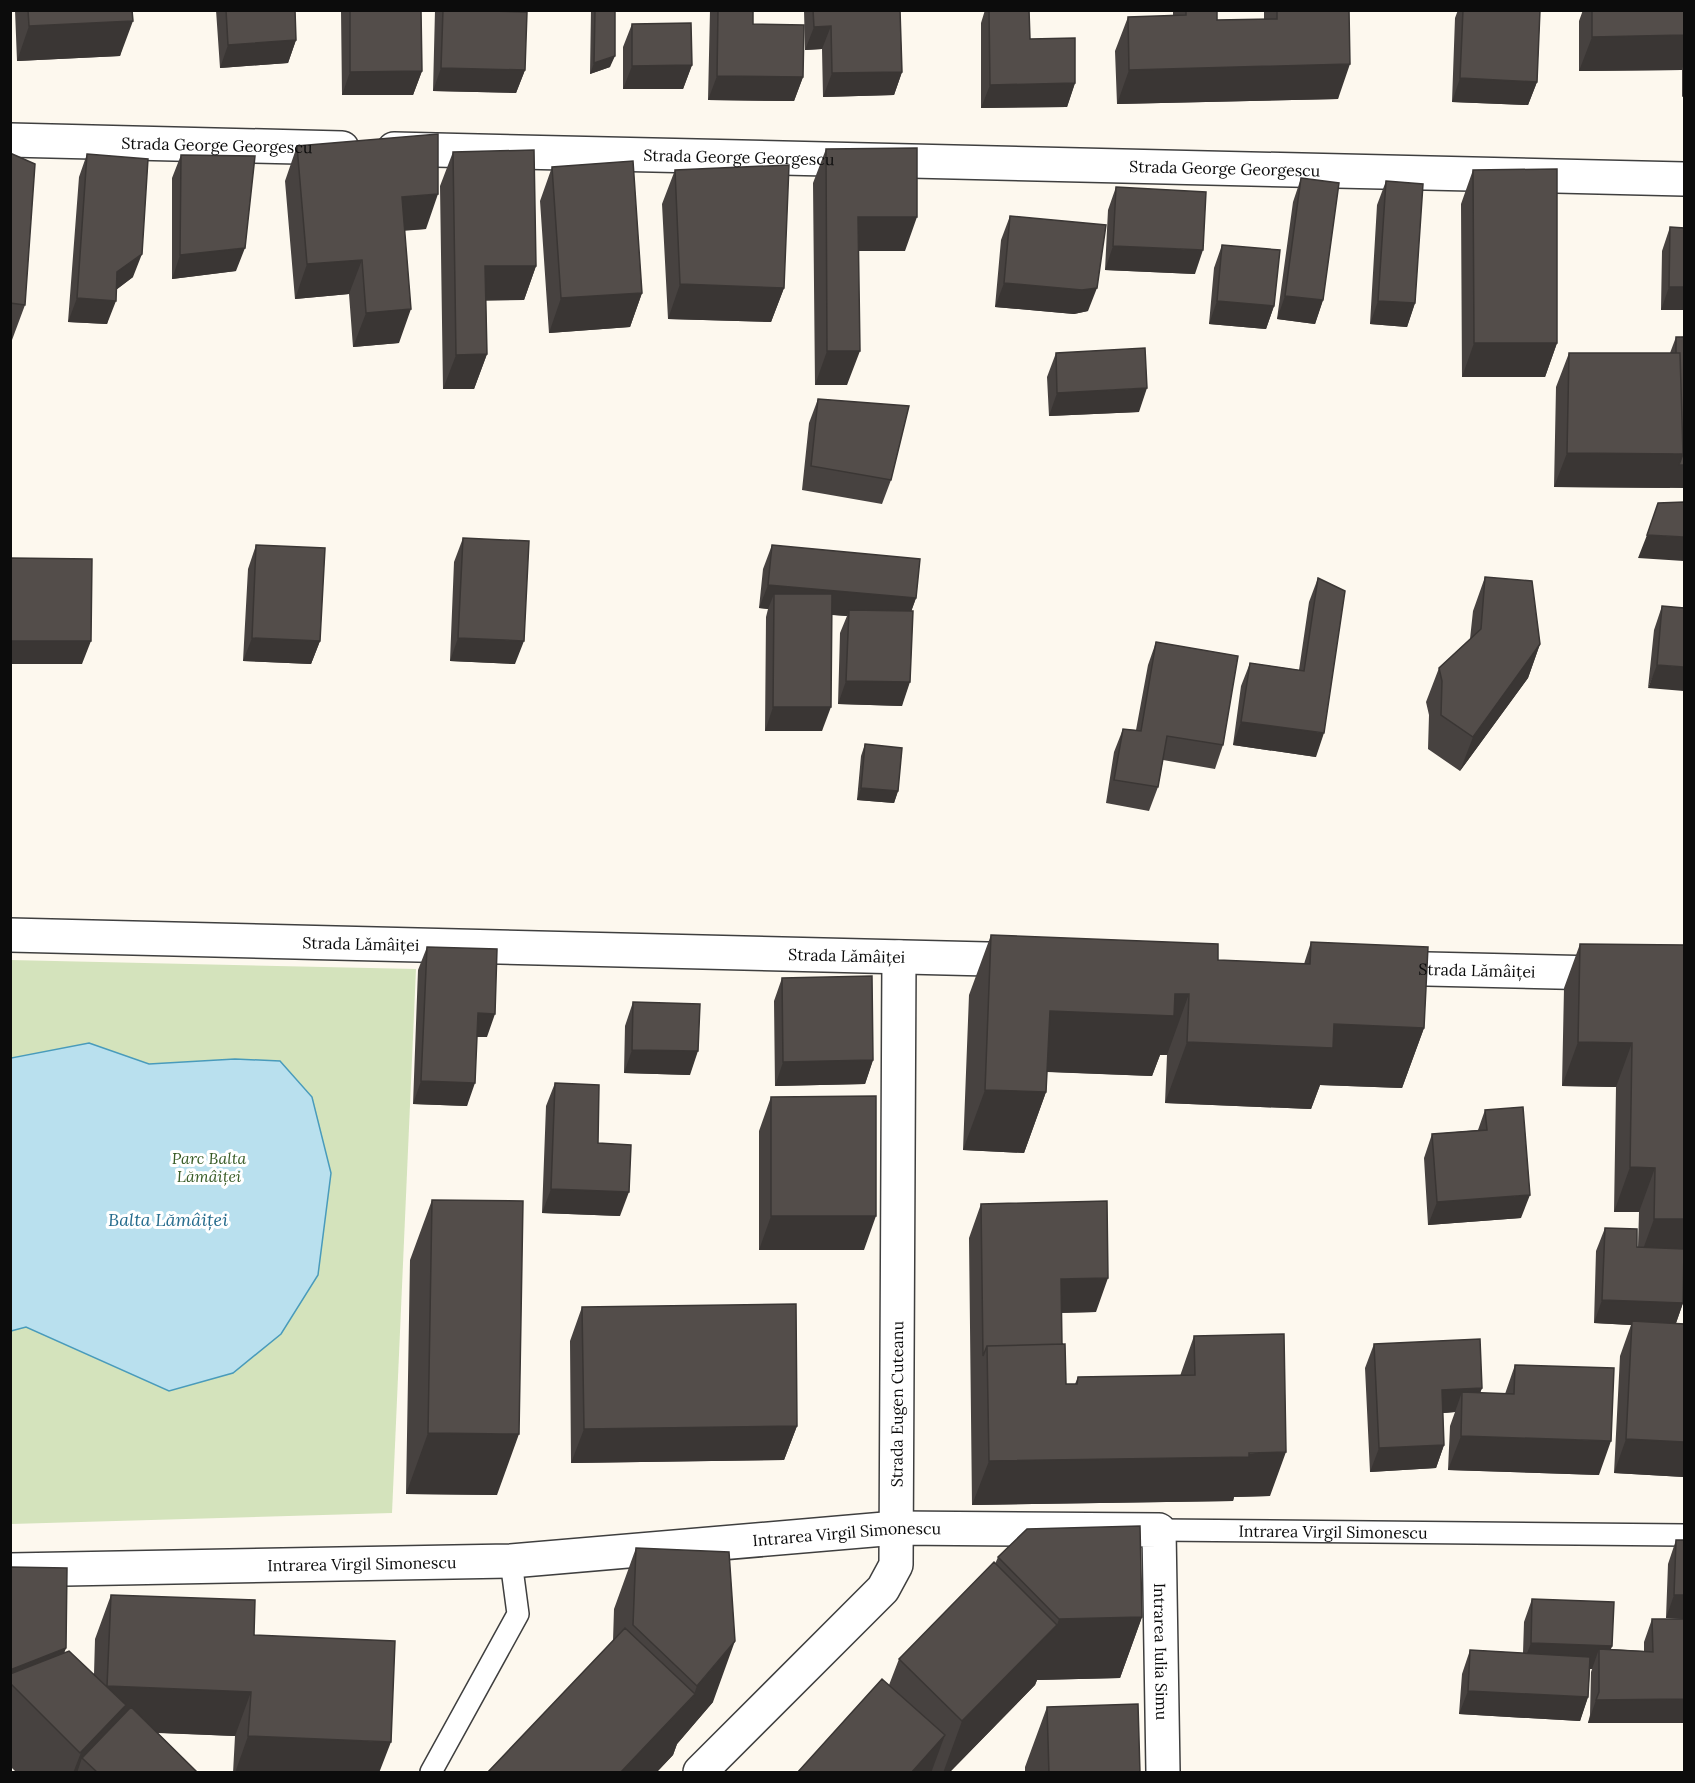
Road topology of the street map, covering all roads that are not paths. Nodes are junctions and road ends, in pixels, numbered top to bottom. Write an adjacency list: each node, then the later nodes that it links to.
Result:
1 (10, 140): 2 (street, Strada George Georgescu)
2 (1684, 179)
3 (10, 935): 4 (street, Strada Lămâiței)
4 (899, 957): 5 (street, Strada Lămâiței); 8 (street, Strada Eugen Cuteanu)
5 (1054, 960)
6 (1351, 968): 7 (street, Strada Lămâiței)
7 (1684, 975)
8 (896, 1528): 9 (street, Intrarea Virgil Simonescu); 11 (street, Intrarea Virgil Simonescu); 14 (street, Strada Eugen Cuteanu)
9 (1159, 1530): 10 (lane, Intrarea Virgil Simonescu); 15 (street, Intrarea Iulia Simu)
10 (1684, 1535)
11 (511, 1561): 12 (street, Intrarea Virgil Simonescu); 13 (lane)
12 (10, 1570)
13 (431, 1773)
14 (700, 1773)
15 (1163, 1773)

